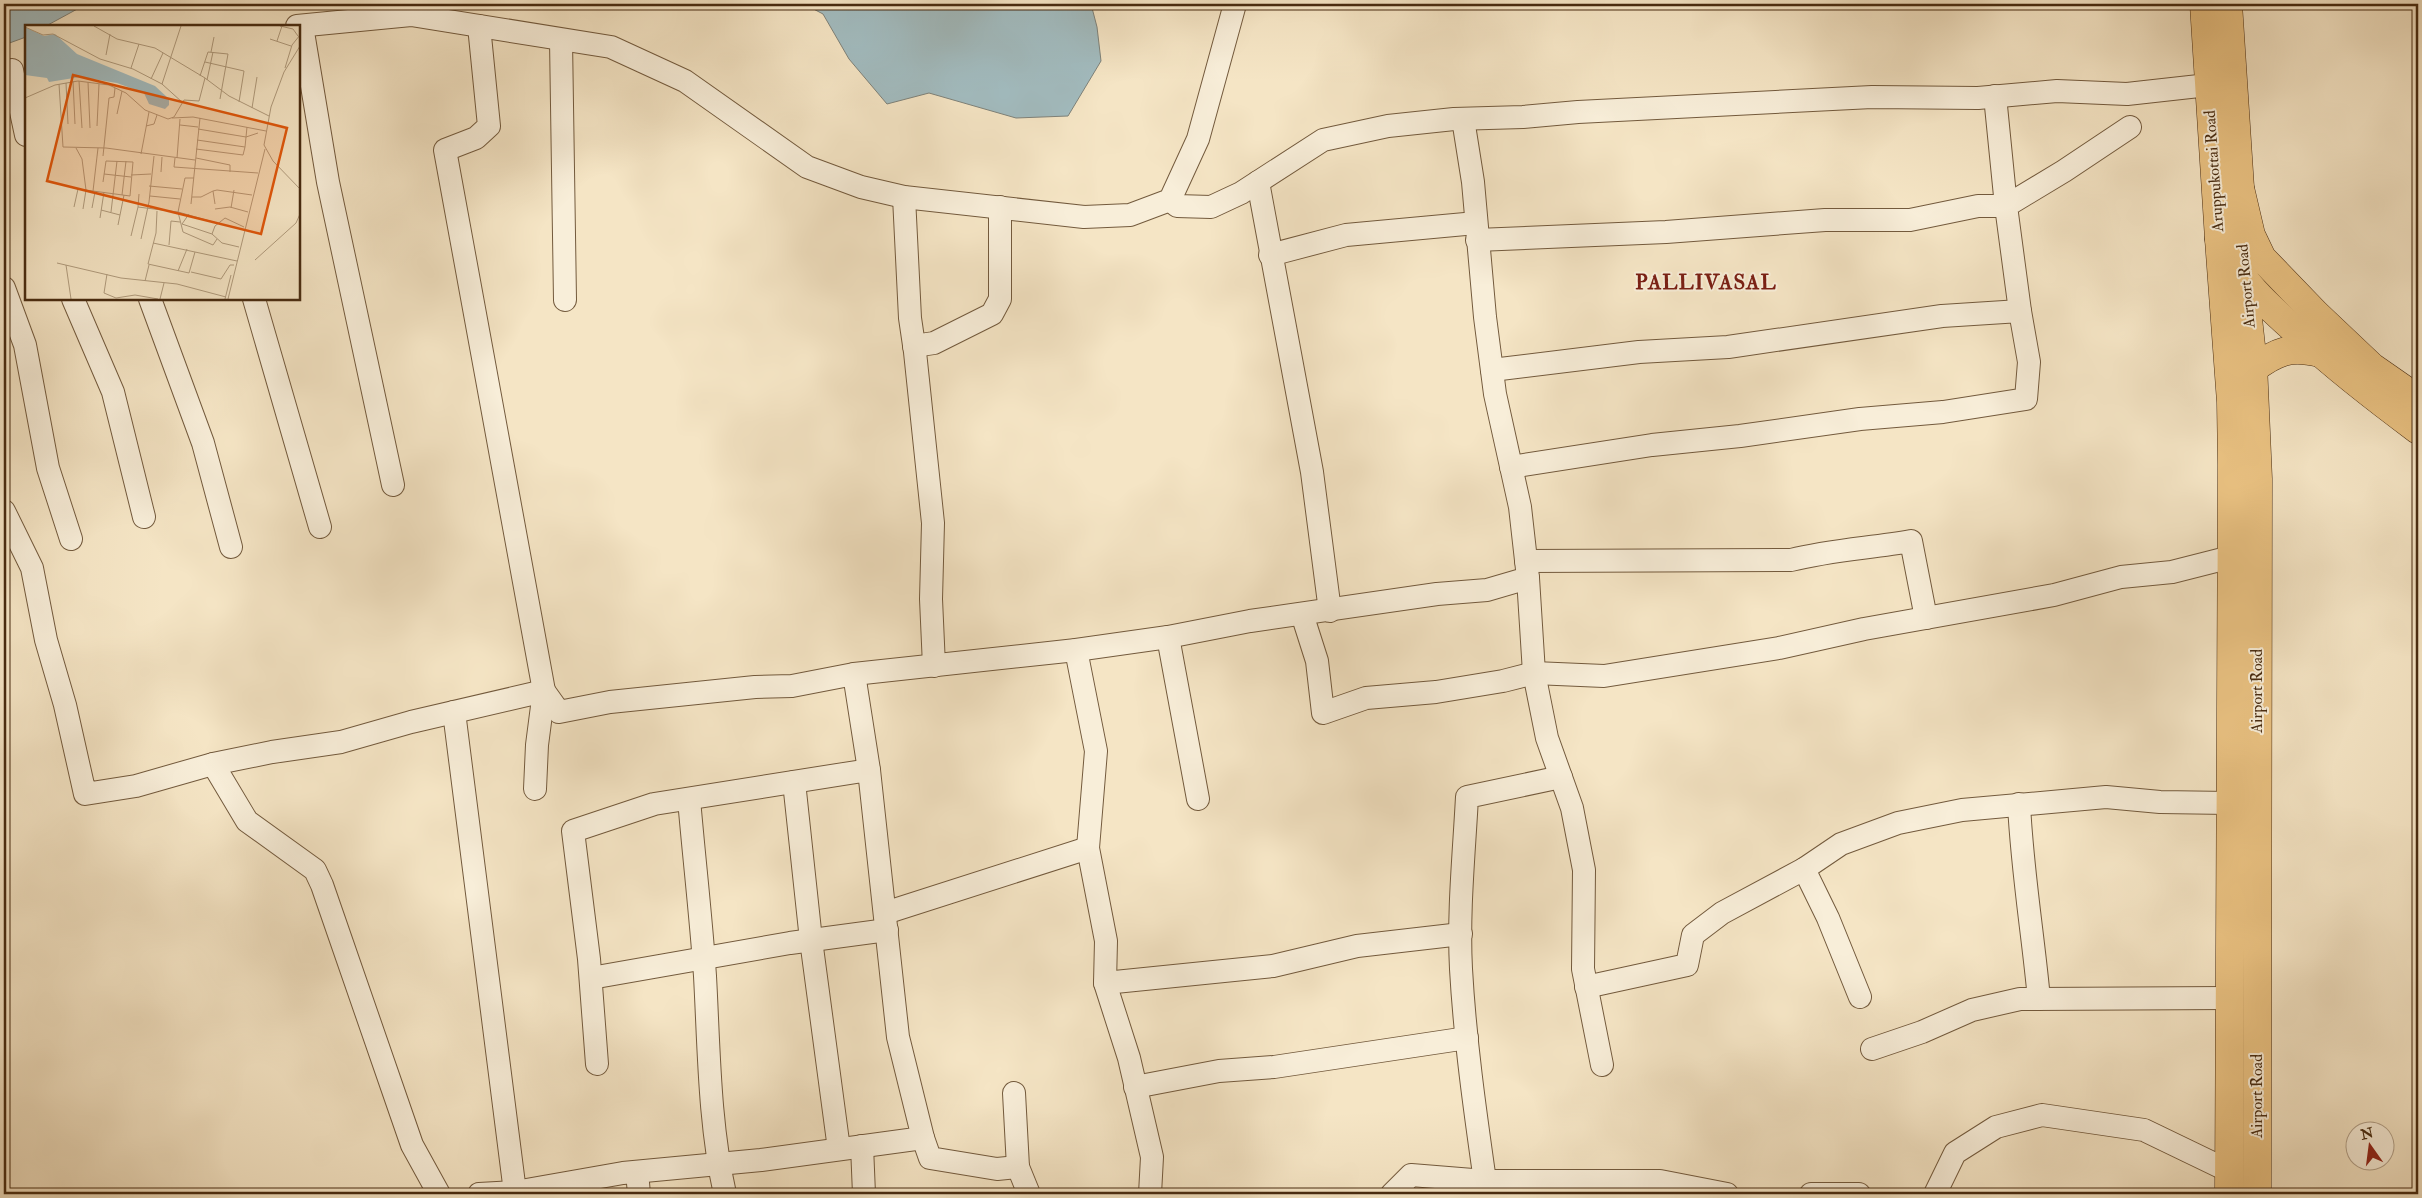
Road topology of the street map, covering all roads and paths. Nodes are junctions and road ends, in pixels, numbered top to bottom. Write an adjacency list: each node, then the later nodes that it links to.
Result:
1 (1235, 4): 16 (street)
2 (2204, 4): 8 (main road, Aruppukottai Road)
3 (2228, 4): 14 (main road, Aruppukottai Road)
4 (300, 26): 5 (street); 36 (street)
5 (479, 26): 6 (street); 52 (street)
6 (561, 40): 15 (street); 27 (street)
7 (14, 69): 12 (street)
8 (2208, 85): 9 (street); 20 (main road, Aruppukottai Road)
9 (1995, 96): 10 (street); 17 (street)
10 (1463, 118): 13 (street); 19 (street)
11 (2130, 127): 17 (street)
12 (25, 130)
13 (1258, 182): 16 (street); 21 (street)
14 (2240, 188): 22 (main road, Airport Road); 33 (main road, Aruppukottai Road)
15 (904, 197): 18 (street); 29 (street)
16 (1170, 200): 18 (street)
17 (2006, 206): 19 (street); 28 (street)
18 (1000, 207): 29 (street)
19 (1477, 231): 21 (street); 32 (street)
20 (2218, 239): 22 (main road, Aruppukottai Road); 42 (main road, Airport Road)
21 (1270, 255): 44 (street)
22 (2244, 282): 30 (main road, Aruppukottai Road); 31 (main road, Airport Road)
23 (4, 288): 40 (street)
24 (73, 300): 38 (street)
25 (150, 300): 41 (street)
26 (254, 300): 39 (street)
27 (565, 300)
28 (2020, 311): 32 (street); 35 (street)
29 (914, 346): 49 (street)
30 (2320, 353): 31 (main road); 34 (main road, Aruppukottai Road)
31 (2253, 369): 104 (main road, Airport Road)
32 (1492, 370): 35 (street)
33 (2418, 399)
34 (2418, 430)
35 (1511, 467): 43 (street)
36 (393, 485)
37 (4, 512): 54 (street)
38 (144, 517)
39 (320, 527)
40 (71, 539)
41 (231, 547)
42 (2231, 557): 46 (street); 61 (main road, Airport Road)
43 (1527, 570): 44 (street); 46 (street); 50 (street)
44 (1330, 611): 45 (street)
45 (1302, 614): 47 (street); 50 (street)
46 (1926, 618): 50 (street)
47 (1168, 637): 48 (street); 60 (street)
48 (1076, 650): 49 (street); 63 (street)
49 (934, 666): 51 (street)
50 (1534, 673): 56 (street)
51 (854, 674): 52 (street); 55 (street)
52 (544, 691): 53 (street); 58 (street)
53 (454, 712): 54 (street); 91 (street)
54 (213, 764): 92 (street)
55 (869, 770): 57 (street); 65 (street)
56 (1561, 777): 66 (street); 71 (street)
57 (794, 782): 59 (street); 67 (street)
58 (535, 789)
59 (689, 799): 68 (street); 69 (street)
60 (1198, 799)
61 (2230, 803): 62 (street); 73 (main road, Airport Road)
62 (2019, 804): 64 (street); 74 (street)
63 (1088, 848): 65 (street); 70 (street)
64 (1804, 869): 71 (street); 72 (street)
65 (886, 922): 67 (street); 81 (street)
66 (1461, 934): 70 (street); 75 (street)
67 (811, 940): 68 (street); 83 (street)
68 (703, 959): 69 (street); 84 (street)
69 (591, 978): 77 (street)
70 (1105, 983): 79 (street)
71 (1586, 987): 78 (street)
72 (1860, 996)
73 (2228, 998): 74 (street); 87 (main road, Airport Road)
74 (2039, 999): 76 (street)
75 (1467, 1038): 79 (street); 89 (street)
76 (1872, 1049)
77 (597, 1064)
78 (1602, 1065)
79 (1136, 1088): 98 (street)
80 (1014, 1093): 85 (street)
81 (923, 1138): 82 (street); 85 (street)
82 (862, 1146): 83 (street); 96 (street)
83 (840, 1149): 84 (street)
84 (719, 1164): 86 (street); 95 (street)
85 (1018, 1167): 97 (street)
86 (637, 1172): 90 (street); 94 (street)
87 (2229, 1183): 103 (street)
88 (1605, 1187): 89 (street); 100 (street)
89 (1488, 1188): 99 (street)
90 (539, 1191): 91 (street)
91 (515, 1192): 93 (street)
92 (439, 1194)
93 (479, 1194)
94 (639, 1194)
95 (725, 1194)
96 (864, 1194)
97 (1029, 1194)
98 (1150, 1194)
99 (1392, 1194)
100 (1727, 1194)
101 (1811, 1194): 102 (street)
102 (1859, 1194)
103 (1935, 1194)
104 (2257, 1194)

